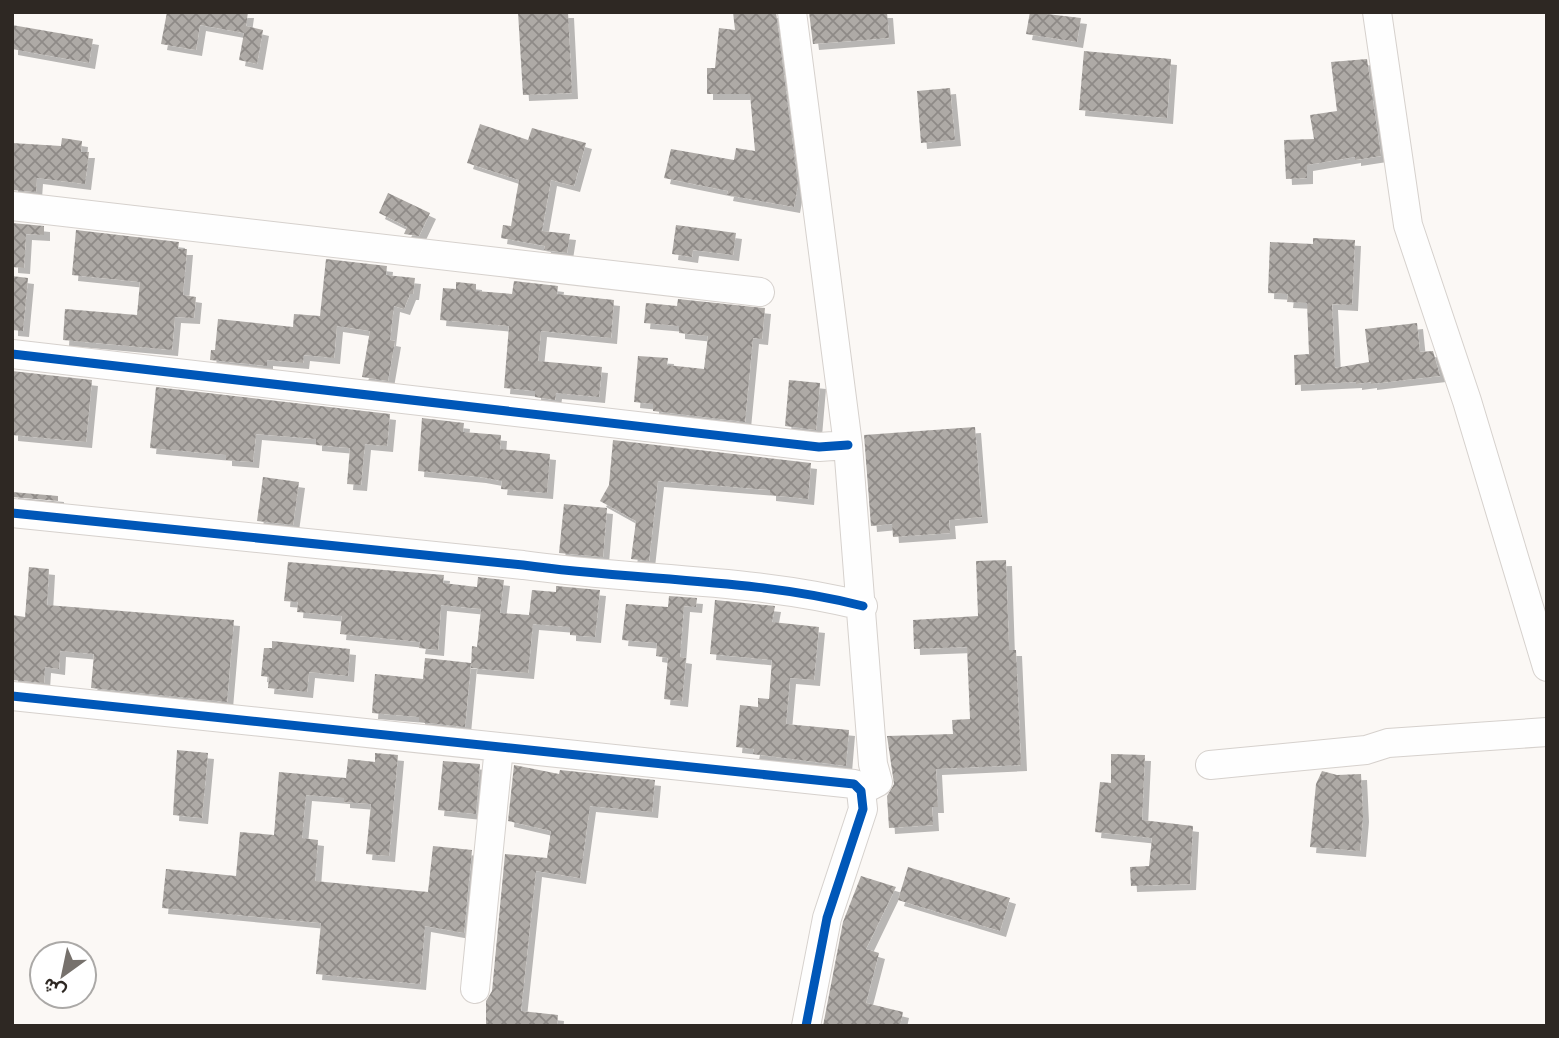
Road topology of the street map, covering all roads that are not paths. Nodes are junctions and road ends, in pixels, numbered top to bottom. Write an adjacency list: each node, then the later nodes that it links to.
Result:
1 (792, 12): 6 (street)
2 (1377, 12): 9 (street)
3 (12, 206): 4 (street)
4 (760, 292)
5 (12, 355): 6 (street)
6 (848, 445): 8 (street)
7 (12, 513): 8 (street)
8 (863, 606): 14 (street)
9 (1547, 667)
10 (12, 696): 12 (street)
11 (1547, 732): 13 (street)
12 (499, 747): 14 (street); 15 (street)
13 (1210, 765)
14 (860, 791): 16 (street)
15 (475, 989)
16 (806, 1026)

